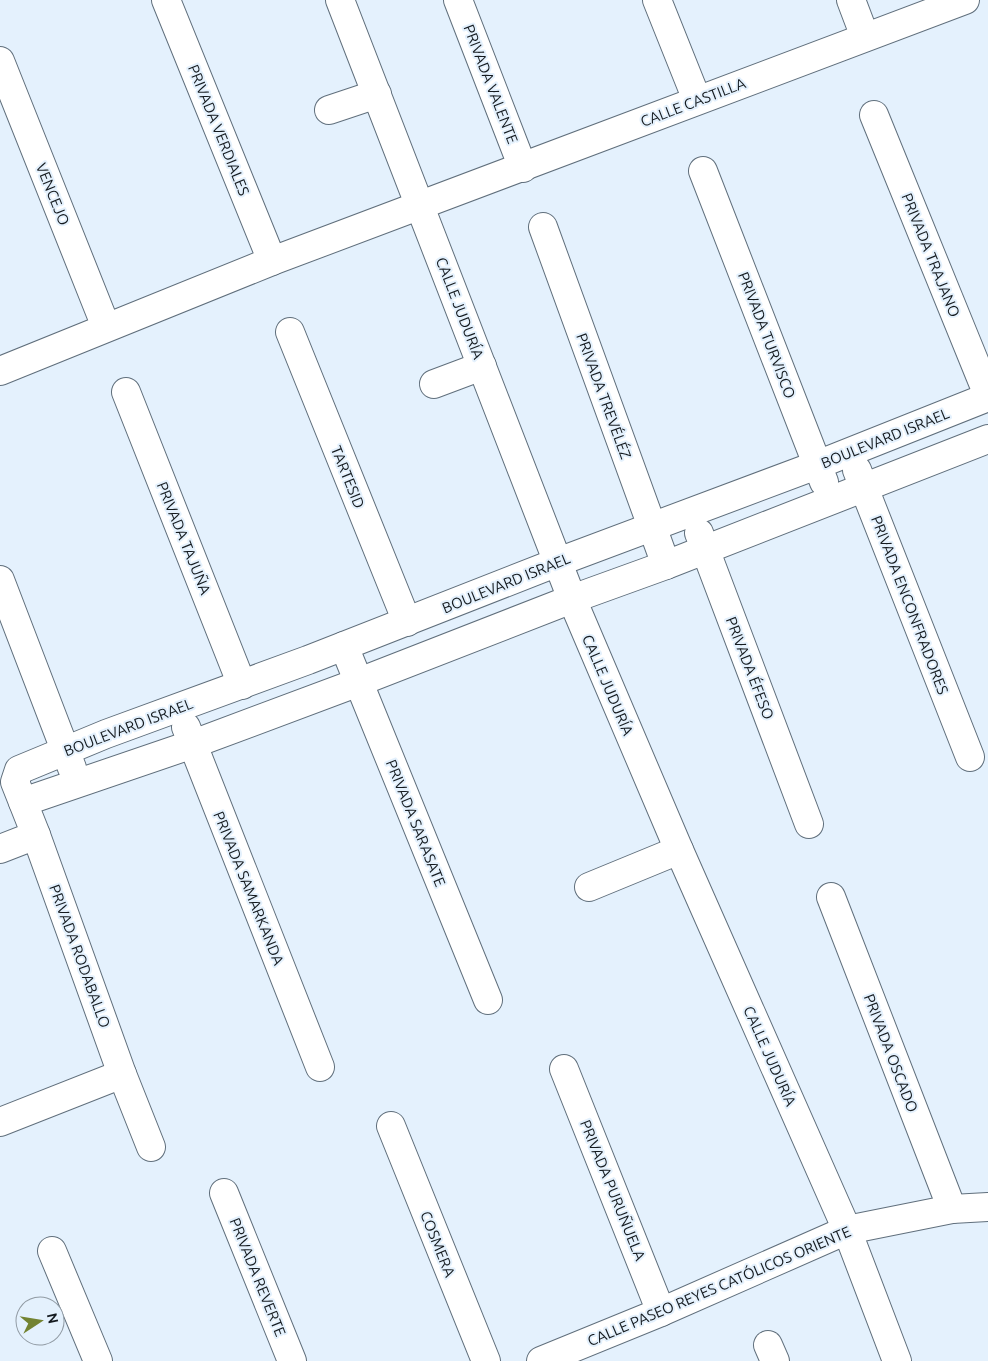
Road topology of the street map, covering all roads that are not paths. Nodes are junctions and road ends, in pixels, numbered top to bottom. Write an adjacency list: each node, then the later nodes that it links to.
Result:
1 (166, 0): 17 (street, PRIVADA VERDIALES)
2 (340, 0): 9 (street, CALLE JUDURÍA)
3 (458, 0): 13 (street, PRIVADA VALENTE)
4 (658, 0): 10 (street)
5 (851, 0): 7 (street)
6 (965, 0): 7 (street, CALLE CASTILLA)
7 (865, 37): 10 (street, CALLE CASTILLA)
8 (0, 61): 18 (street, VENCEJO)
9 (377, 94): 11 (street); 15 (street, CALLE JUDURÍA)
10 (697, 100): 13 (street, CALLE CASTILLA)
11 (329, 110)
12 (874, 115): 24 (street, PRIVADA TRAJANO)
13 (523, 168): 15 (street, CALLE CASTILLA)
14 (703, 171): 27 (street, PRIVADA TURVISCO)
15 (420, 204): 17 (street, CALLE CASTILLA); 20 (street, CALLE JUDURÍA)
16 (543, 227): 31 (street, PRIVADA TREVÉLÉZ)
17 (272, 261): 18 (street, CALLE CASTILLA)
18 (106, 327): 21 (street, CALLE CASTILLA)
19 (290, 332): 37 (street, TARTESID)
20 (482, 366): 22 (street); 33 (street, CALLE JUDURÍA)
21 (0, 371)
22 (434, 384)
23 (126, 392): 40 (street, PRIVADA TAJUÑA)
24 (988, 396): 26 (street, BOULEVARD ISRAEL)
25 (988, 438): 28 (street)
26 (850, 452): 27 (street, BOULEVARD ISRAEL); 28 (street, PRIVADA ENCONFRADORES)
27 (817, 465): 29 (street, PRIVADA TURVISCO); 30 (street, BOULEVARD ISRAEL)
28 (863, 487): 29 (street); 44 (street, PRIVADA ENCONFRADORES)
29 (830, 500): 32 (street)
30 (692, 512): 31 (street, BOULEVARD ISRAEL); 32 (street, PRIVADA ÉFESO)
31 (652, 527): 33 (street, BOULEVARD ISRAEL); 34 (street, PRIVADA TREVÉLÉZ)
32 (705, 549): 34 (street); 48 (street, PRIVADA ÉFESO)
33 (558, 562): 36 (street, CALLE JUDURÍA); 37 (street, BOULEVARD ISRAEL)
34 (666, 565): 36 (street)
35 (0, 580): 43 (street)
36 (572, 599): 39 (street); 51 (street, CALLE JUDURÍA)
37 (407, 622): 38 (street, BOULEVARD ISRAEL)
38 (344, 646): 39 (street, PRIVADA SARASATE); 40 (street, BOULEVARD ISRAEL)
39 (359, 682): 42 (street); 54 (street, PRIVADA SARASATE)
40 (242, 685): 41 (street, BOULEVARD ISRAEL)
41 (178, 708): 42 (street, PRIVADA SAMARKANDA); 43 (street, BOULEVARD ISRAEL)
42 (193, 744): 46 (street); 55 (street, PRIVADA SAMARKANDA)
43 (65, 750): 45 (street, BOULEVARD ISRAEL); 46 (street)
44 (970, 758)
45 (24, 767): 47 (street, PRIVADA RODABALLO)
46 (77, 783): 47 (street)
47 (23, 802): 49 (street, PRIVADA RODABALLO)
48 (809, 824)
49 (36, 835): 50 (street); 57 (street, PRIVADA RODABALLO)
50 (0, 848)
51 (679, 850): 52 (street); 64 (street, CALLE JUDURÍA)
52 (588, 887)
53 (831, 898): 63 (street, PRIVADA OSCADO)
54 (488, 1000)
55 (320, 1068)
56 (564, 1069): 66 (street, PRIVADA PURUÑUELA)
57 (122, 1074): 58 (street); 60 (street, PRIVADA RODABALLO)
58 (0, 1122)
59 (391, 1126): 69 (street, COSMERA)
60 (151, 1147)
61 (224, 1193): 68 (street, PRIVADA REVERTE)
62 (988, 1207): 63 (street, CALLE PASEO REYES CATÓLICOS ORIENTE)
63 (952, 1209): 64 (street, CALLE PASEO REYES CATÓLICOS ORIENTE)
64 (847, 1230): 66 (street, CALLE PASEO REYES CATÓLICOS ORIENTE); 71 (street, CALLE JUDURÍA)
65 (52, 1251): 67 (street)
66 (661, 1312): 70 (street, CALLE PASEO REYES CATÓLICOS ORIENTE)
67 (98, 1361)
68 (292, 1361)
69 (486, 1361)
70 (542, 1361)
71 (897, 1361)

